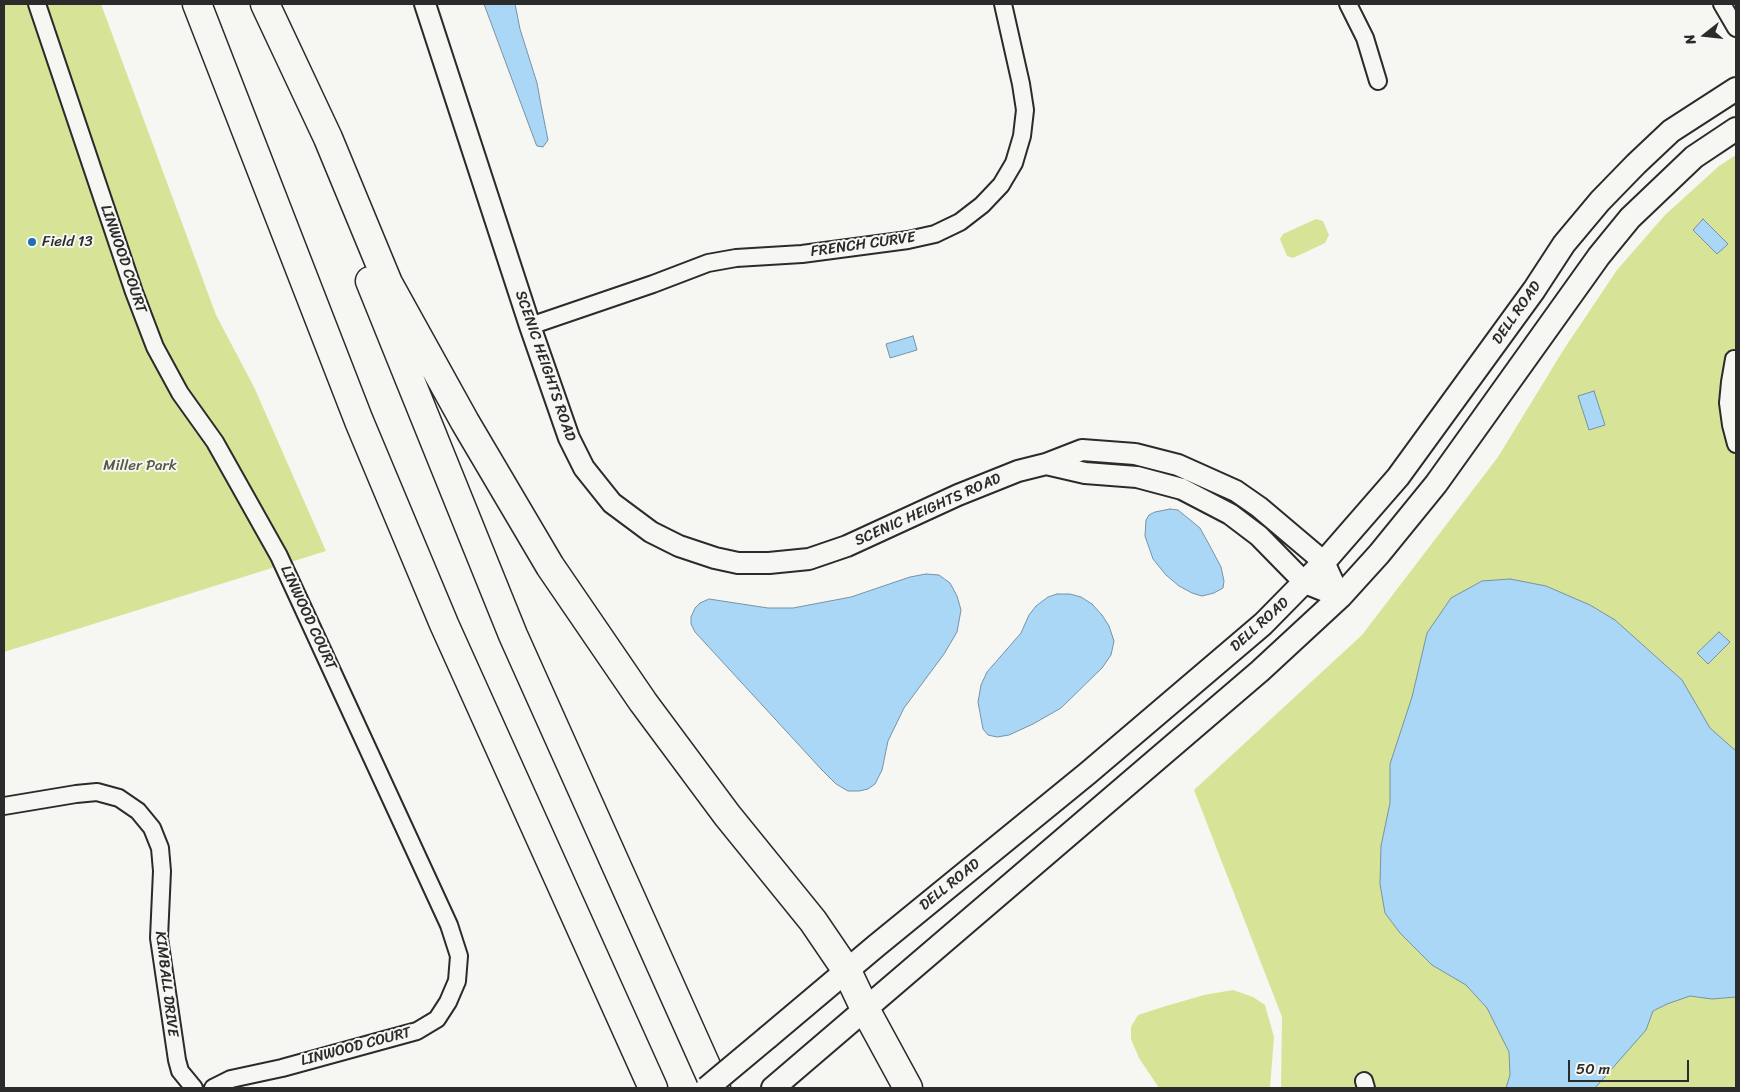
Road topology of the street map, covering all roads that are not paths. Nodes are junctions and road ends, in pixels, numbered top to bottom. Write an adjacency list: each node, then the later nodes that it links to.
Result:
1 (37, 4): 26 (street, LINWOOD COURT)
2 (197, 4): 20 (highway)
3 (259, 4): 30 (highway)
4 (265, 4): 22 (highway)
5 (425, 4): 13 (street, SCENIC HEIGHTS ROAD)
6 (1003, 4): 13 (street, FRENCH CURVE)
7 (1348, 4): 10 (street)
8 (1722, 4): 9 (street)
9 (1736, 28)
10 (1378, 81)
11 (1736, 89): 17 (main road, DELL ROAD)
12 (1736, 128): 19 (main road)
13 (530, 326): 16 (street, SCENIC HEIGHTS ROAD)
14 (1734, 359): 15 (street)
15 (1736, 444)
16 (1046, 464): 17 (street, SCENIC HEIGHTS ROAD); 18 (street, SCENIC HEIGHTS ROAD)
17 (1324, 562): 18 (main road, DELL ROAD); 19 (street, SCENIC HEIGHTS ROAD)
18 (1305, 582): 19 (street, SCENIC HEIGHTS ROAD); 22 (main road, DELL ROAD)
19 (1340, 597): 23 (main road)
20 (444, 624): 27 (highway); 28 (highway)
21 (4, 806): 25 (street, KIMBALL DRIVE)
22 (847, 971): 23 (highway); 29 (main road, DELL ROAD, bridge)
23 (864, 1009): 24 (main road); 31 (highway)
24 (781, 1082)
25 (194, 1088)
26 (213, 1088)
27 (634, 1088)
28 (652, 1088)
29 (707, 1088)
30 (716, 1088)
31 (908, 1088)

